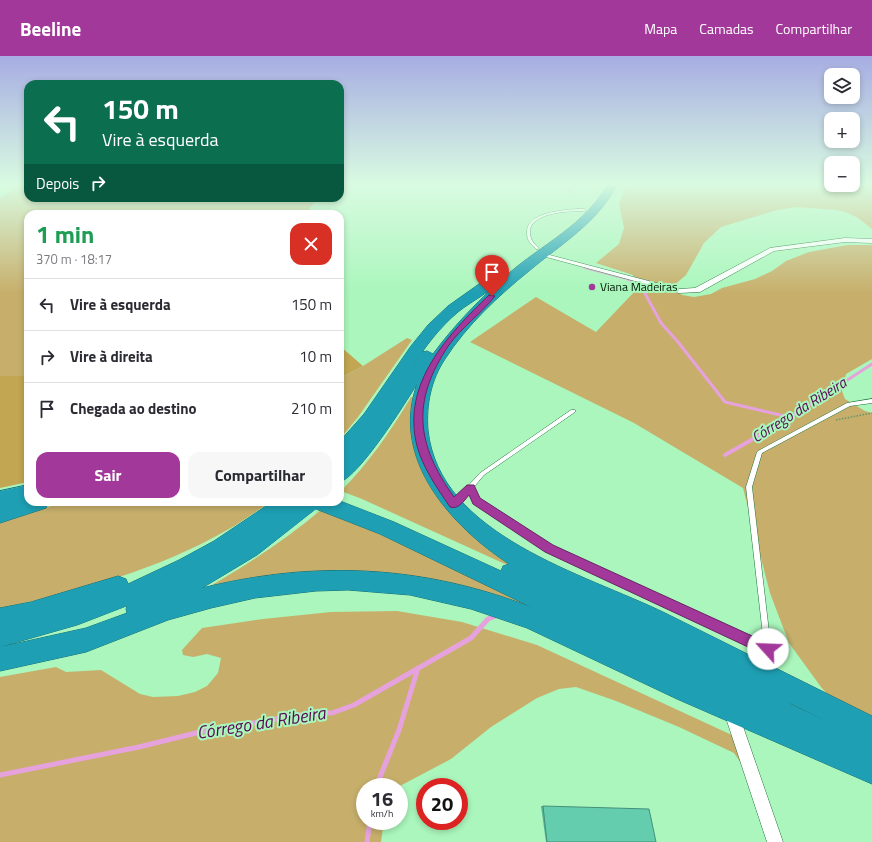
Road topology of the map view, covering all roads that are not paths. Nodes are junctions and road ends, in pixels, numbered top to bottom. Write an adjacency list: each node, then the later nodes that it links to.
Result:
1 (535, 220): 5 (lane)
2 (574, 220): 5 (highway)
3 (581, 220): 5 (highway)
4 (872, 241): 5 (street)
5 (540, 251): 6 (highway); 9 (highway)
6 (521, 271): 10 (highway); 14 (highway)
7 (872, 401): 11 (lane)
8 (573, 411): 11 (lane)
9 (344, 448)
10 (344, 470)
11 (470, 488): 14 (lane)
12 (24, 495): 19 (highway)
13 (344, 504): 27 (highway)
14 (453, 504): 26 (highway)
15 (24, 505): 19 (highway)
16 (344, 505): 28 (highway)
17 (282, 506): 20 (highway)
18 (305, 506): 23 (highway)
19 (1, 509)
20 (264, 519): 21 (highway); 22 (highway)
21 (0, 620)
22 (0, 635)
23 (0, 656)
24 (0, 659): 25 (highway)
25 (729, 708): 29 (highway); 30 (street)
26 (872, 730)
27 (872, 739)
28 (872, 756)
29 (872, 770)
30 (775, 842)

